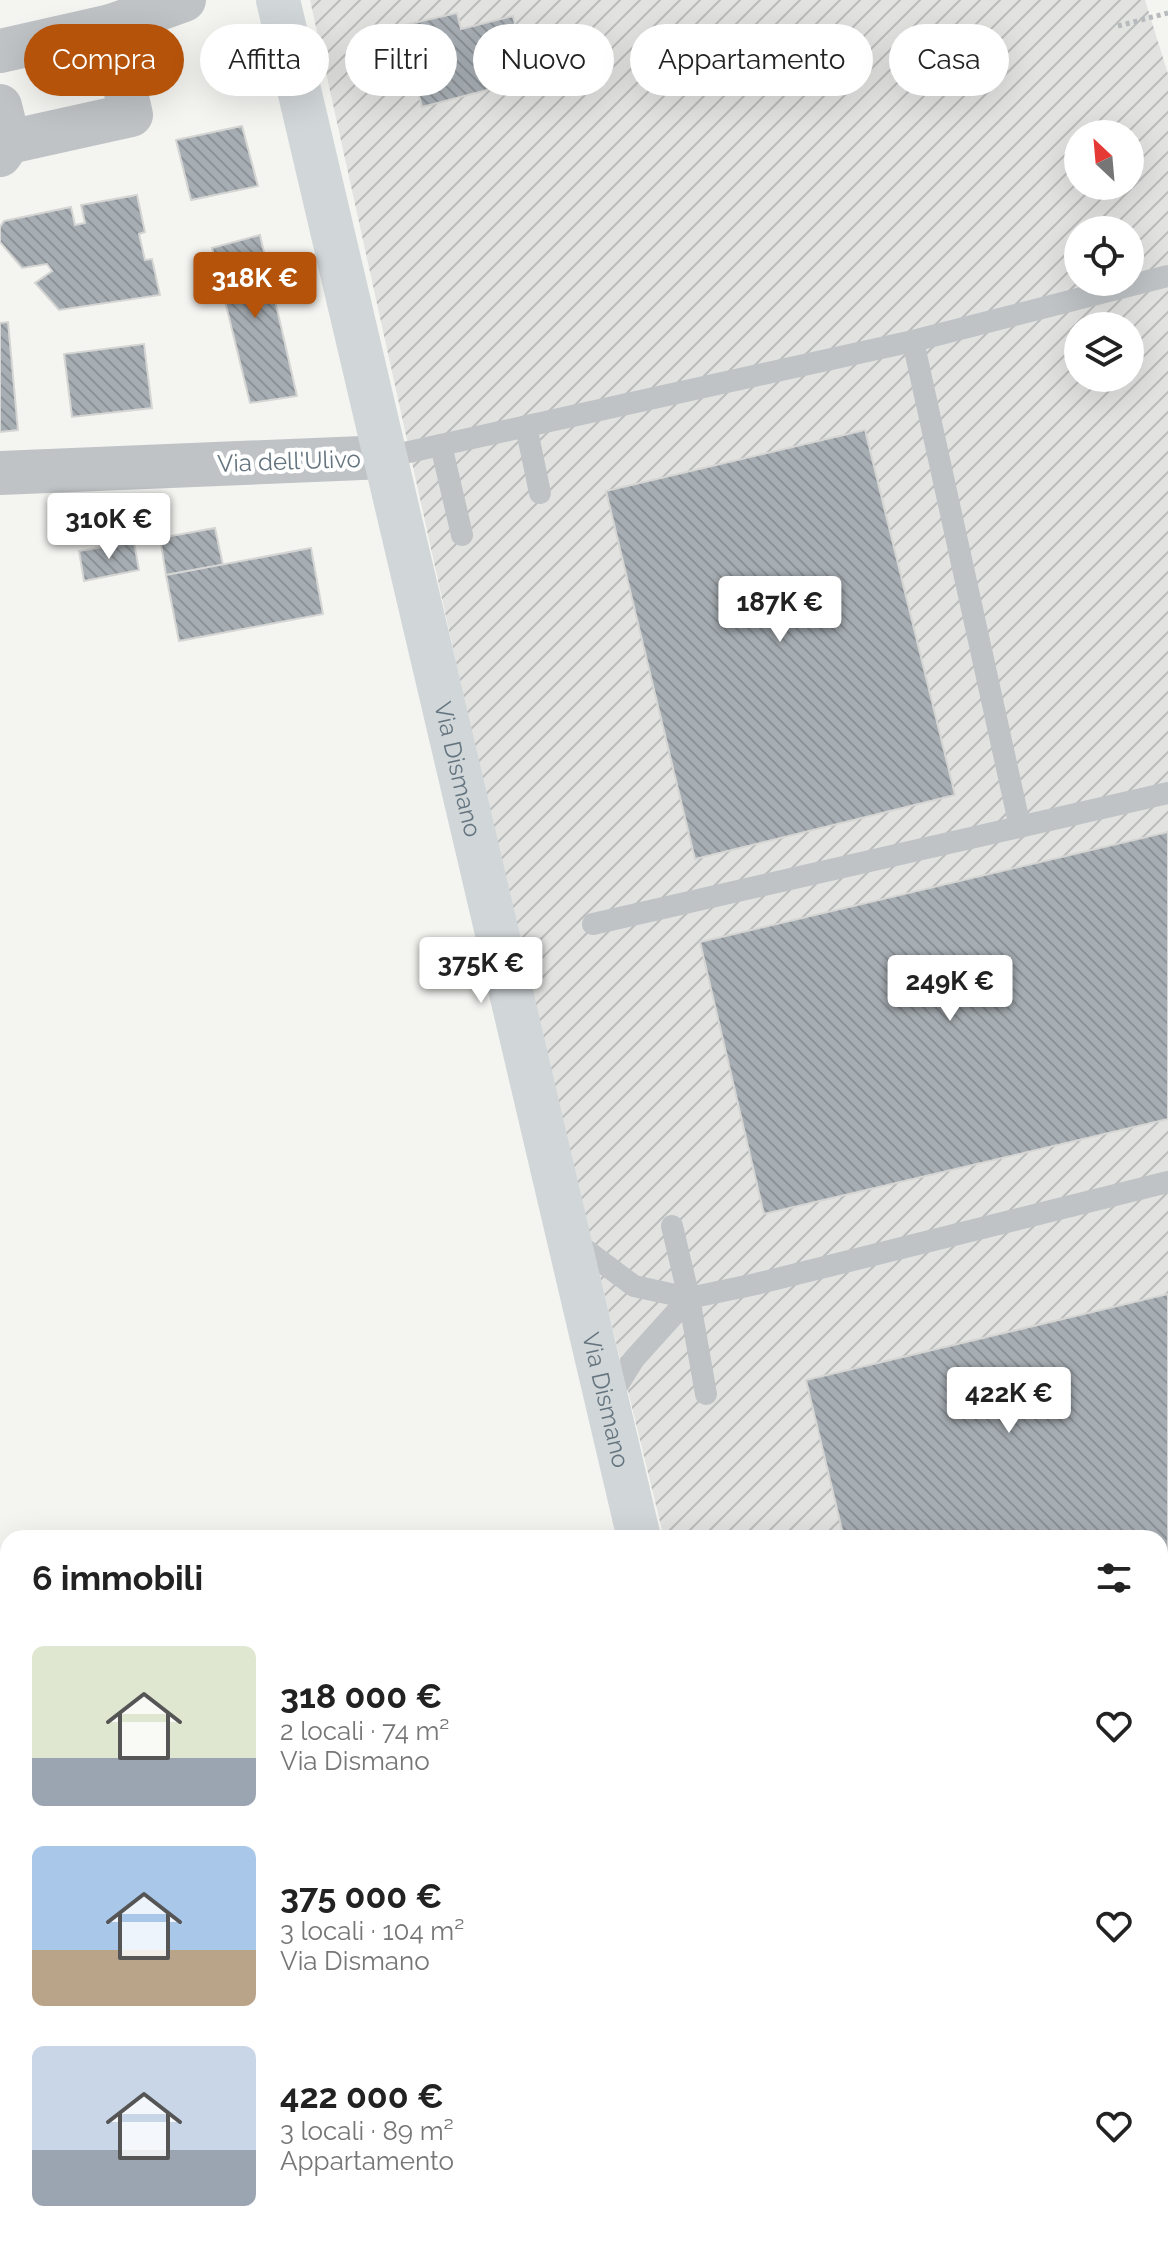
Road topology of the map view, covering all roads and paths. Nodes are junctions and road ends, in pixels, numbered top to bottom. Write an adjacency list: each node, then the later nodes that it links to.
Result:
1 (184, 0): 4 (street)
2 (278, 0): 14 (main road, Via Dismano)
3 (1168, 13): 5 (path)
4 (117, 24)
5 (1118, 26)
6 (24, 46): 7 (street)
7 (0, 51)
8 (127, 96): 9 (street)
9 (3, 134)
10 (1168, 276): 11 (lane)
11 (913, 341): 12 (lane); 19 (lane)
12 (526, 426): 13 (lane); 16 (lane)
13 (441, 445): 14 (lane); 17 (lane)
14 (386, 457): 15 (street, Via dell'Ulivo); 23 (main road, Via Dismano)
15 (0, 473)
16 (540, 493)
17 (462, 535)
18 (1168, 793): 19 (lane)
19 (1020, 827): 20 (lane)
20 (593, 924)
21 (1168, 1182): 24 (lane)
22 (672, 1226): 24 (lane)
23 (570, 1238): 24 (lane); 26 (main road, Via Dismano)
24 (689, 1298): 25 (lane); 26 (lane)
25 (706, 1394)
26 (606, 1403): 27 (main road, Via Dismano)
27 (637, 1530)

